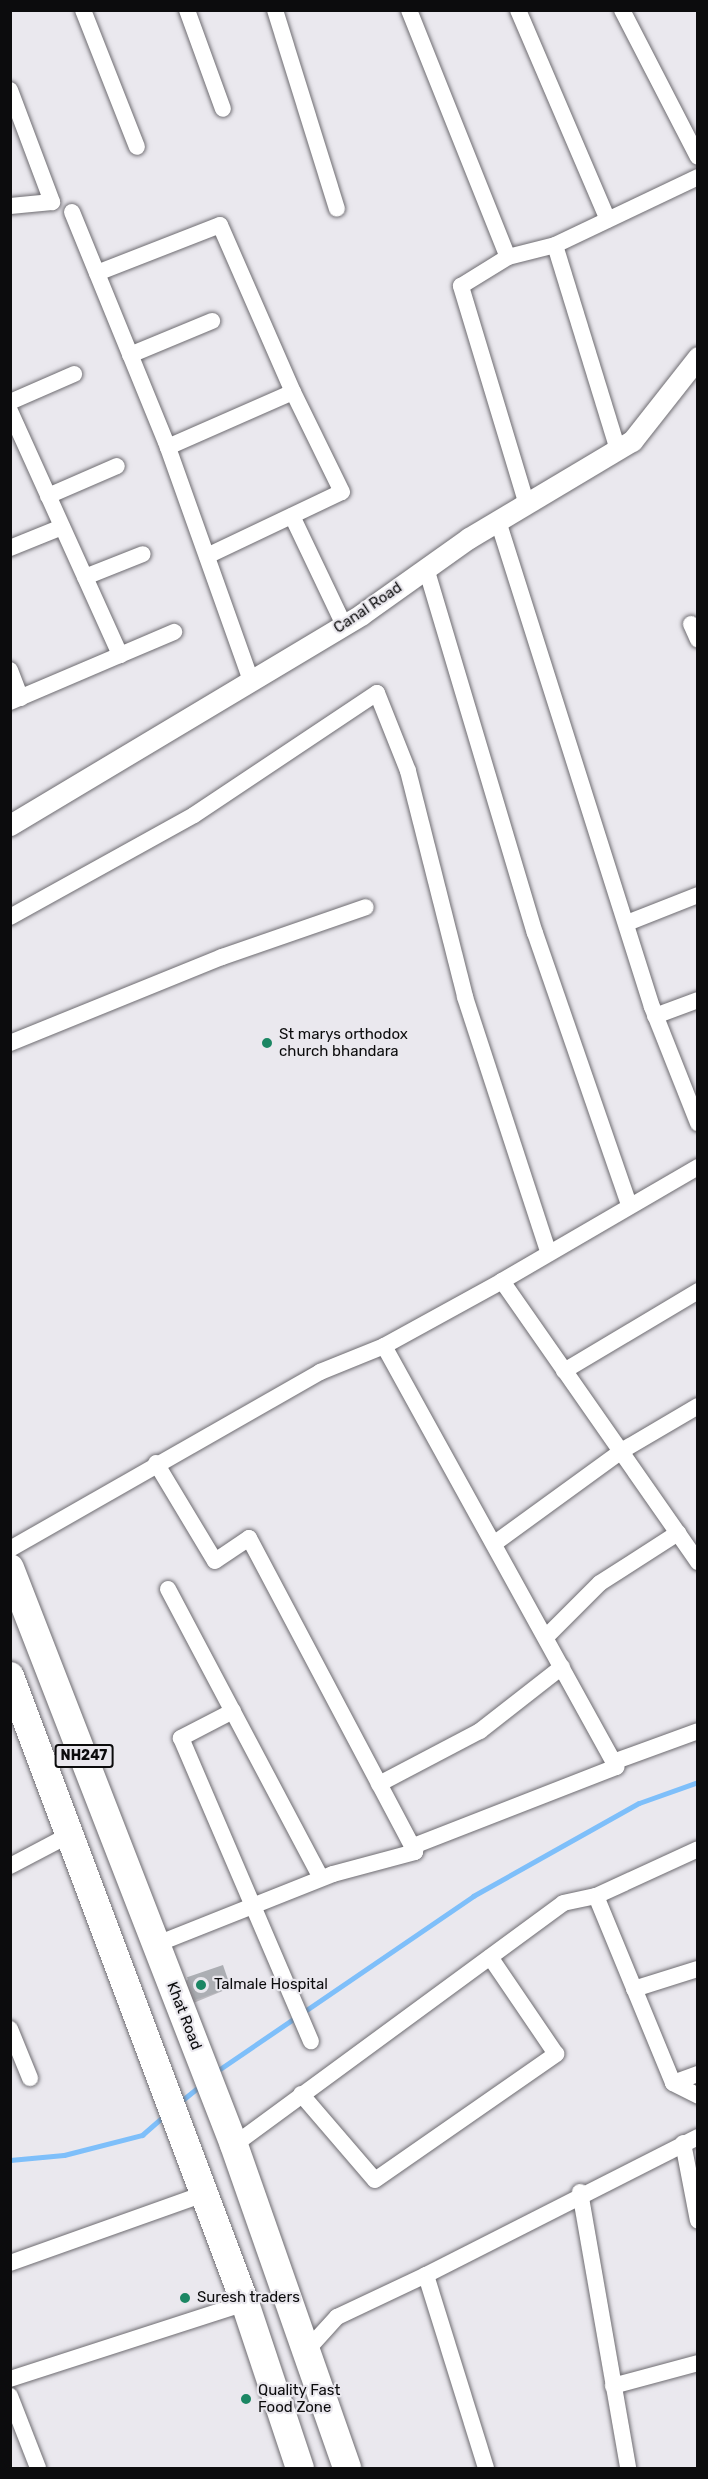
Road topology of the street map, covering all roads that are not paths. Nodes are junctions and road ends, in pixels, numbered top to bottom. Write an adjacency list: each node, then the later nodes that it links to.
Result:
1 (83, 10): 9 (street)
2 (187, 10): 8 (street)
3 (275, 10): 13 (street)
4 (410, 10): 17 (street)
5 (518, 10): 15 (street)
6 (622, 10): 10 (street)
7 (10, 90): 12 (street)
8 (223, 109)
9 (138, 147)
10 (698, 157)
11 (698, 177): 15 (street)
12 (10, 206)
13 (337, 209)
14 (72, 212): 18 (street)
15 (608, 220): 16 (street)
16 (555, 245): 17 (street); 27 (street)
17 (508, 256): 30 (street)
18 (97, 273): 20 (street); 23 (street)
19 (212, 321): 20 (street)
20 (130, 355): 26 (street)
21 (698, 357): 27 (street, Canal Road)
22 (74, 374): 24 (street)
23 (294, 392): 26 (street); 31 (street)
24 (10, 402)
25 (10, 411): 29 (street)
26 (168, 447): 36 (street)
27 (618, 450): 30 (street, Canal Road)
28 (117, 466): 29 (street)
29 (48, 496): 33 (street)
30 (526, 504): 32 (street, Canal Road)
31 (292, 516): 36 (street); 39 (street)
32 (498, 521): 37 (street, Canal Road); 49 (street)
33 (62, 527): 34 (street); 38 (street)
34 (10, 548)
35 (143, 554): 38 (street)
36 (207, 556): 43 (street)
37 (426, 568): 39 (street, Canal Road); 55 (street)
38 (84, 577): 41 (street)
39 (344, 625): 43 (street, Canal Road)
40 (174, 632): 41 (street)
41 (120, 655): 44 (street)
42 (10, 670): 44 (street)
43 (251, 681): 45 (street, Canal Road)
44 (16, 700)
45 (10, 825)
46 (698, 895): 49 (street)
47 (366, 907): 52 (street)
48 (10, 917): 56 (street)
49 (627, 923): 51 (street)
50 (698, 1000): 51 (street)
51 (656, 1016): 53 (street)
52 (10, 1044)
53 (698, 1123)
54 (698, 1167): 55 (street)
55 (629, 1204): 56 (street)
56 (548, 1251): 57 (street)
57 (502, 1281): 59 (street); 60 (street)
58 (698, 1291): 60 (street)
59 (384, 1346): 63 (street); 65 (street)
60 (564, 1371): 62 (street)
61 (698, 1406): 62 (street)
62 (623, 1450): 64 (street); 65 (street)
63 (156, 1463): 66 (street); 76 (street)
64 (678, 1533): 67 (street); 70 (street)
65 (495, 1543): 70 (street)
66 (10, 1549)
67 (698, 1563)
68 (10, 1568): 84 (highway, Khat Road / NH247)
69 (168, 1589): 73 (street)
70 (546, 1637): 71 (street)
71 (562, 1667): 75 (street); 76 (street)
72 (10, 1676): 77 (highway, NH247)
73 (233, 1711): 81 (street); 83 (street)
74 (698, 1731): 75 (street)
75 (613, 1762): 79 (street)
76 (379, 1784): 79 (street)
77 (69, 1835): 80 (street); 98 (highway, NH247)
78 (698, 1849): 82 (street)
79 (415, 1852): 81 (street)
80 (10, 1866)
81 (321, 1878): 83 (street)
82 (596, 1896): 85 (street); 87 (street)
83 (250, 1904): 84 (street); 89 (street)
84 (157, 1944): 96 (highway, Khat Road / NH247)
85 (490, 1957): 93 (street); 93 (street)
86 (698, 1969): 87 (street)
87 (634, 1989): 92 (street)
88 (10, 2029): 91 (street)
89 (311, 2041)
90 (698, 2074): 92 (street)
91 (30, 2078)
92 (673, 2083): 94 (street)
93 (301, 2094): 96 (street)
94 (698, 2096)
95 (690, 2140): 97 (street); 99 (street)
96 (234, 2145): 103 (highway, Khat Road / NH247)
97 (580, 2192): 101 (street); 106 (street)
98 (204, 2194): 100 (street); 102 (highway, NH247)
99 (698, 2220)
100 (10, 2263)
101 (426, 2275): 103 (street); 111 (street)
102 (245, 2304): 105 (street); 109 (highway, NH247)
103 (307, 2350): 110 (highway, Khat Road / NH247)
104 (698, 2363): 106 (street)
105 (10, 2379)
106 (613, 2386): 112 (street)
107 (10, 2396): 108 (street)
108 (38, 2469)
109 (300, 2469)
110 (347, 2469)
111 (486, 2469)
112 (628, 2469)

